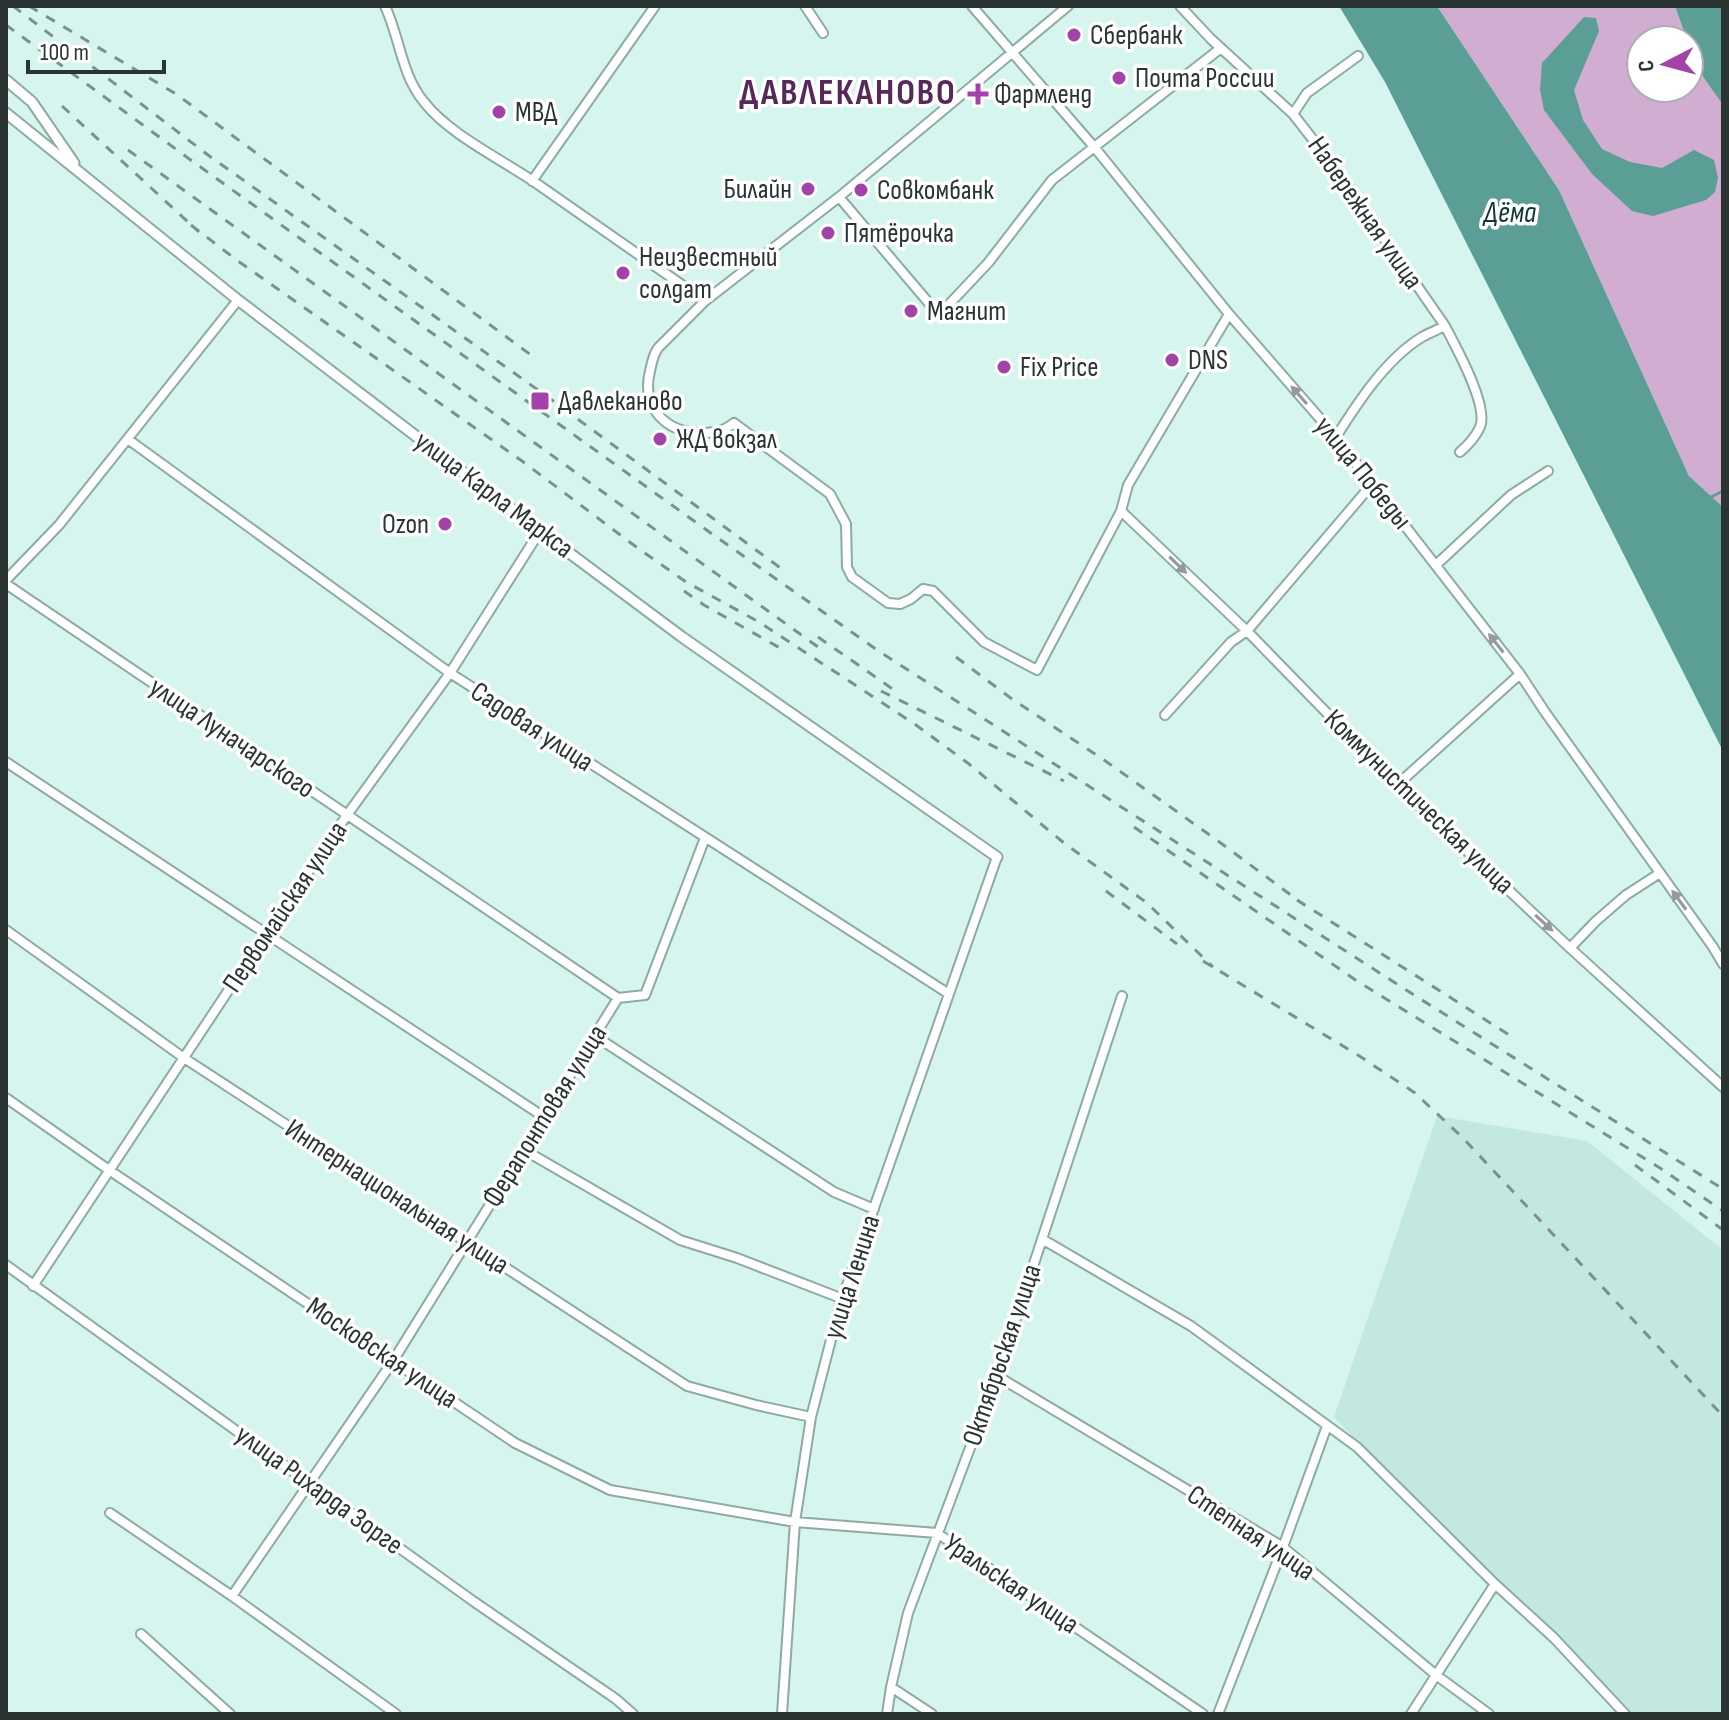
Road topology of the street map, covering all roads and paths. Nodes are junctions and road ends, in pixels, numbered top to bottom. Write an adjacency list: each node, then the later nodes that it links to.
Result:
1 (385, 6): 16 (street)
2 (655, 6): 16 (street)
3 (805, 6): 7 (street)
4 (972, 6): 9 (street, улица Победы)
5 (1068, 6): 9 (street)
6 (1180, 6): 8 (street, Набережная улица)
7 (823, 33)
8 (1221, 48): 13 (street, Набережная улица); 14 (street)
9 (1012, 52): 14 (street, улица Победы); 17 (street)
10 (1358, 56): 13 (street)
11 (6, 80): 15 (street)
12 (6, 113): 15 (street, улица Карла Маркса)
13 (1293, 114): 21 (street, Набережная улица)
14 (1095, 148): 17 (street); 20 (street, улица Победы)
15 (81, 173): 18 (street, улица Карла Маркса)
16 (532, 181): 19 (street)
17 (839, 197): 19 (street)
18 (238, 300): 23 (street); 28 (street, улица Карла Маркса)
19 (705, 301): 27 (street)
20 (1229, 314): 22 (street, улица Победы, one-way to 20); 27 (street)
21 (1445, 326): 22 (street); 24 (street, Набережная улица)
22 (1336, 437): 26 (street, улица Победы)
23 (129, 440): 30 (street); 32 (street, Садовая улица)
24 (1460, 452)
25 (1548, 471): 29 (street)
26 (1373, 483): 29 (street, улица Победы); 31 (street)
27 (1121, 511): 31 (street, Коммунистическая улица, one-way to 31)
28 (540, 531): 32 (street, Первомайская улица); 39 (street, улица Карла Маркса)
29 (1436, 565): 33 (street, улица Победы, one-way to 29)
30 (6, 582): 37 (street, улица Луначарского)
31 (1247, 631): 34 (street); 36 (street, Коммунистическая улица)
32 (450, 673): 37 (street, Первомайская улица); 38 (street, Садовая улица)
33 (1520, 674): 36 (street); 40 (street, улица Победы)
34 (1165, 715)
35 (6, 762): 42 (street)
36 (1397, 785): 43 (street, Коммунистическая улица, one-way to 43)
37 (347, 815): 42 (street, Первомайская улица); 47 (street, улица Луначарского)
38 (705, 838): 45 (street, Садовая улица); 47 (street, Ферапонтовая улица)
39 (997, 857): 45 (street, улица Ленина)
40 (1660, 873): 43 (street); 44 (street, улица Победы, one-way to 40)
41 (6, 930): 49 (street, Интернациональная улица)
42 (265, 935): 49 (street, Первомайская улица); 52 (street)
43 (1570, 948): 50 (street, Коммунистическая улица)
44 (1723, 964)
45 (949, 994): 55 (street, улица Ленина)
46 (1122, 996): 56 (street, Октябрьская улица)
47 (618, 998): 48 (street, Ферапонтовая улица)
48 (595, 1036): 52 (street, Ферапонтовая улица); 55 (street)
49 (184, 1058): 54 (street, Первомайская улица); 57 (street, Интернациональная улица)
50 (1723, 1087)
51 (6, 1098): 54 (street, Московская улица)
52 (544, 1117): 53 (street, Ферапонтовая улица)
53 (524, 1150): 57 (street, Ферапонтовая улица); 60 (street)
54 (109, 1170): 59 (street, Первомайская улица); 61 (street, Московская улица)
55 (874, 1209): 60 (street, улица Ленина)
56 (1042, 1239): 62 (street, Октябрьская улица); 64 (street)
57 (467, 1242): 61 (street, Ферапонтовая улица); 63 (street, Интернациональная улица)
58 (6, 1265): 59 (street, улица Рихарда Зорге)
59 (33, 1286): 65 (street, улица Рихарда Зорге)
60 (843, 1299): 63 (street, улица Ленина)
61 (393, 1361): 65 (street, Ферапонтовая улица); 67 (street, Московская улица)
62 (997, 1376): 68 (street, Октябрьская улица); 69 (street, Степная улица)
63 (811, 1417): 67 (street, улица Ленина)
64 (1327, 1426): 69 (street); 70 (street)
65 (308, 1482): 71 (street, Ферапонтовая улица); 77 (street, улица Рихарда Зорге)
66 (110, 1513): 71 (street)
67 (795, 1522): 68 (street, Уральская улица); 78 (street, улица Ленина)
68 (937, 1533): 74 (street, Октябрьская улица); 81 (street, Уральская улица)
69 (1283, 1547): 73 (street, Степная улица); 82 (street)
70 (1495, 1584): 73 (street); 85 (street)
71 (232, 1596): 76 (street)
72 (141, 1634): 75 (street)
73 (1436, 1675): 83 (street); 84 (street, Степная улица)
74 (891, 1687): 79 (street, Октябрьская улица); 80 (street)
75 (230, 1714)
76 (396, 1714)
77 (633, 1714)
78 (782, 1714)
79 (887, 1714)
80 (932, 1714)
81 (1203, 1714)
82 (1218, 1714)
83 (1411, 1714)
84 (1489, 1714)
85 (1625, 1714)

